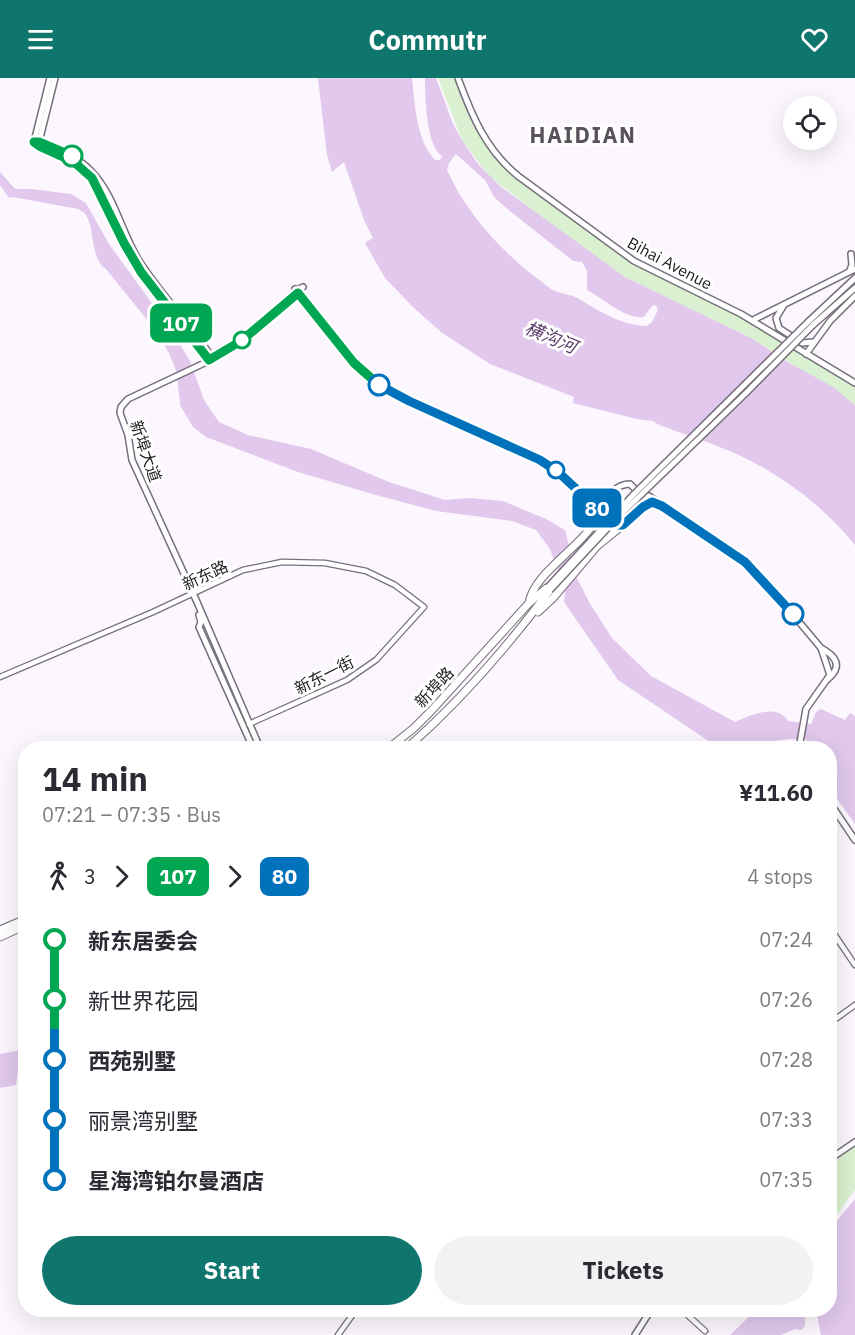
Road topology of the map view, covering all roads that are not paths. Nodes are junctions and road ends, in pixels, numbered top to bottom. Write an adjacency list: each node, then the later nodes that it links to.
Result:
1 (50, 78): 4 (main road)
2 (55, 78): 4 (main road)
3 (459, 78): 11 (main road, Bihai Avenue); 14 (main road, Bihai Avenue)
4 (39, 144): 15 (main road)
5 (855, 257): 6 (main road)
6 (852, 270): 10 (main road)
7 (855, 278): 12 (main road)
8 (855, 288): 12 (main road)
9 (855, 296): 13 (main road)
10 (785, 304): 11 (main road); 13 (main road)
11 (755, 320): 14 (main road, Bihai Avenue)
12 (811, 323): 22 (main road, bridge)
13 (816, 339): 14 (main road)
14 (807, 353): 16 (main road, Bihai Avenue)
15 (210, 358): 20 (main road, 新埠大道); 23 (main road, 新埠大道)
16 (855, 382)
17 (643, 497): 18 (main road); 19 (main road); 20 (main road)
18 (662, 506): 19 (main road); 26 (main road)
19 (643, 507): 21 (main road)
20 (600, 510): 21 (main road); 24 (highway)
21 (623, 525): 22 (highway)
22 (550, 592): 24 (highway); 33 (highway, 新埠路)
23 (192, 594): 25 (street, 新东路); 27 (street, 新东路); 29 (main road, 新埠大道); 30 (main road, 新埠大道)
24 (529, 603): 32 (highway, 新埠路)
25 (424, 607): 29 (street, 新东一街)
26 (821, 648): 28 (main road); 28 (main road)
27 (0, 677)
28 (827, 681): 34 (main road)
29 (249, 724): 31 (main road, 新埠大道)
30 (250, 741)
31 (257, 741)
32 (398, 741)
33 (414, 741)
34 (800, 741)
35 (837, 814): 36 (main road)
36 (855, 840)
37 (18, 922): 39 (highway)
38 (18, 929): 40 (highway)
39 (0, 930)
40 (0, 937)
41 (837, 938): 42 (street)
42 (855, 965)
43 (855, 1005): 44 (street)
44 (837, 1018)
45 (855, 1142): 46 (main road)
46 (837, 1154)
47 (351, 1317): 51 (street)
48 (647, 1317): 52 (main road)
49 (690, 1317): 50 (street)
50 (705, 1331)
51 (338, 1335)
52 (635, 1335)

